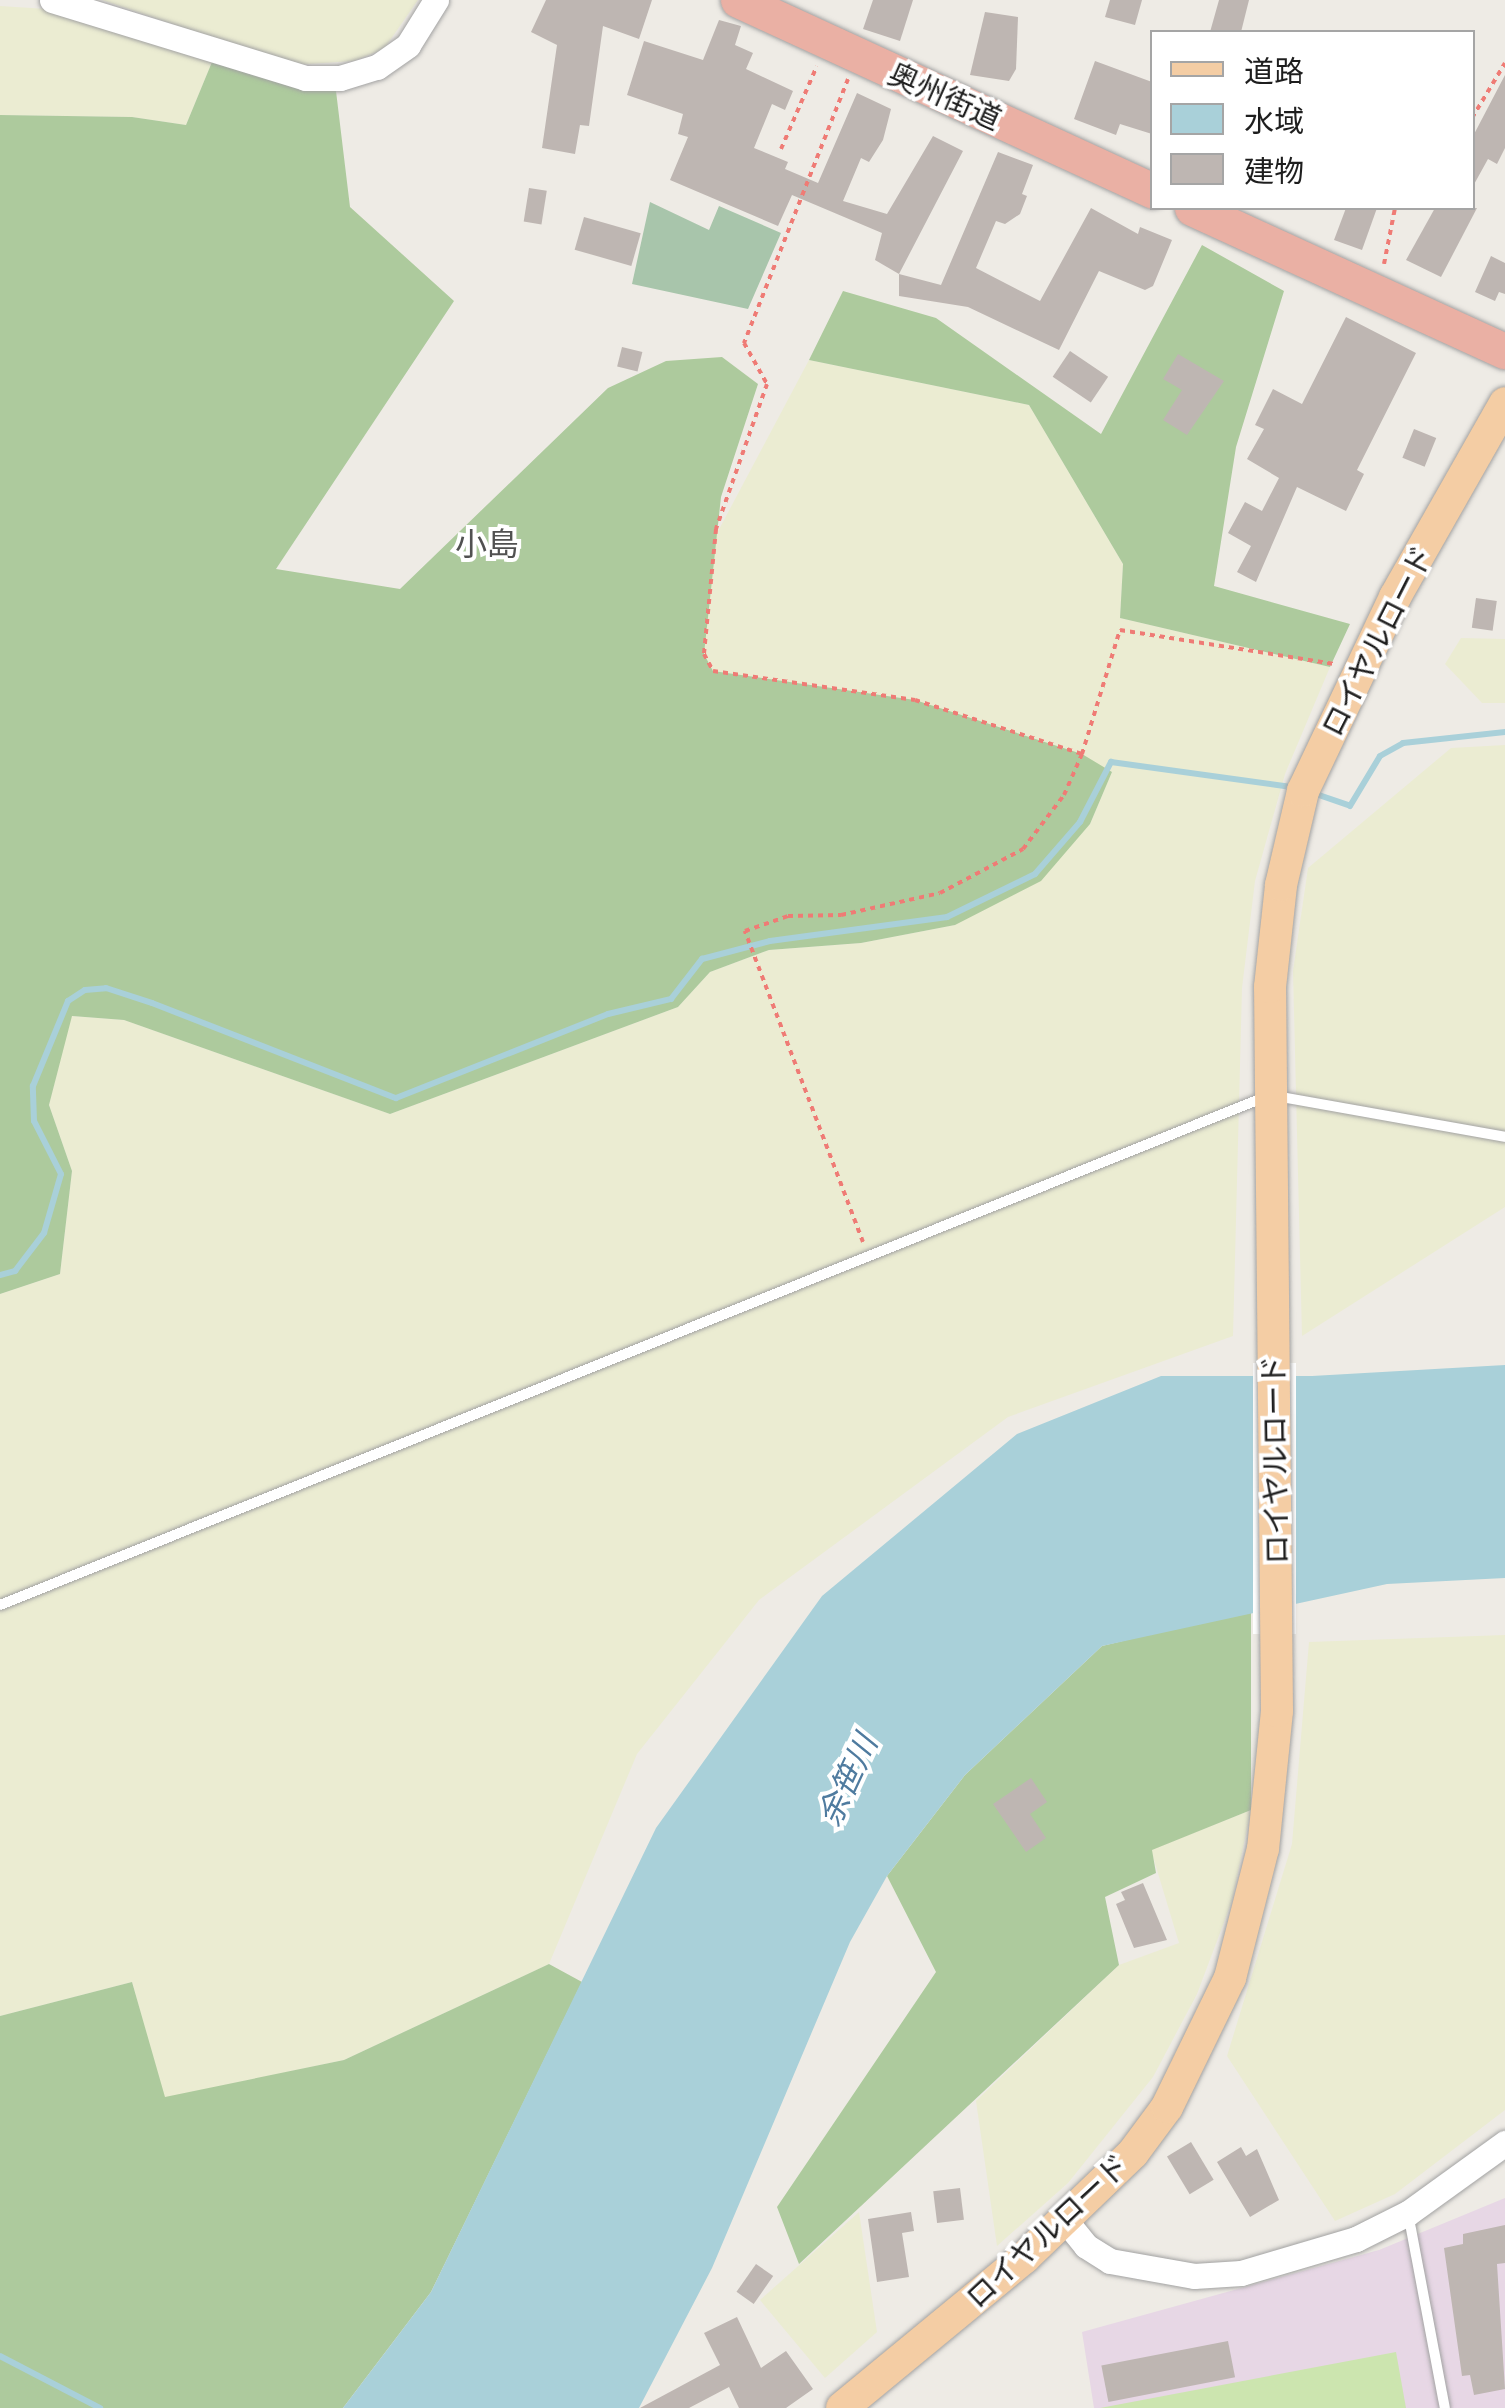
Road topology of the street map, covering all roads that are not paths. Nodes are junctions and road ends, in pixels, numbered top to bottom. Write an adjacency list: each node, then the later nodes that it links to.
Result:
1 (52, 0): 2 (street)
2 (436, 0)
3 (738, 0): 4 (highway, 奥州街道)
4 (1150, 189)
5 (1196, 210): 6 (highway)
6 (1505, 351)
7 (1505, 402): 8 (main road, ロイヤルロード)
8 (1270, 1095): 9 (lane); 10 (lane); 13 (main road, ロイヤルロード)
9 (1505, 1137)
10 (0, 1605)
11 (1505, 2143): 12 (street)
12 (1408, 2213): 13 (street); 15 (lane)
13 (1065, 2220): 14 (main road, ロイヤルロード)
14 (842, 2408)
15 (1445, 2408)

